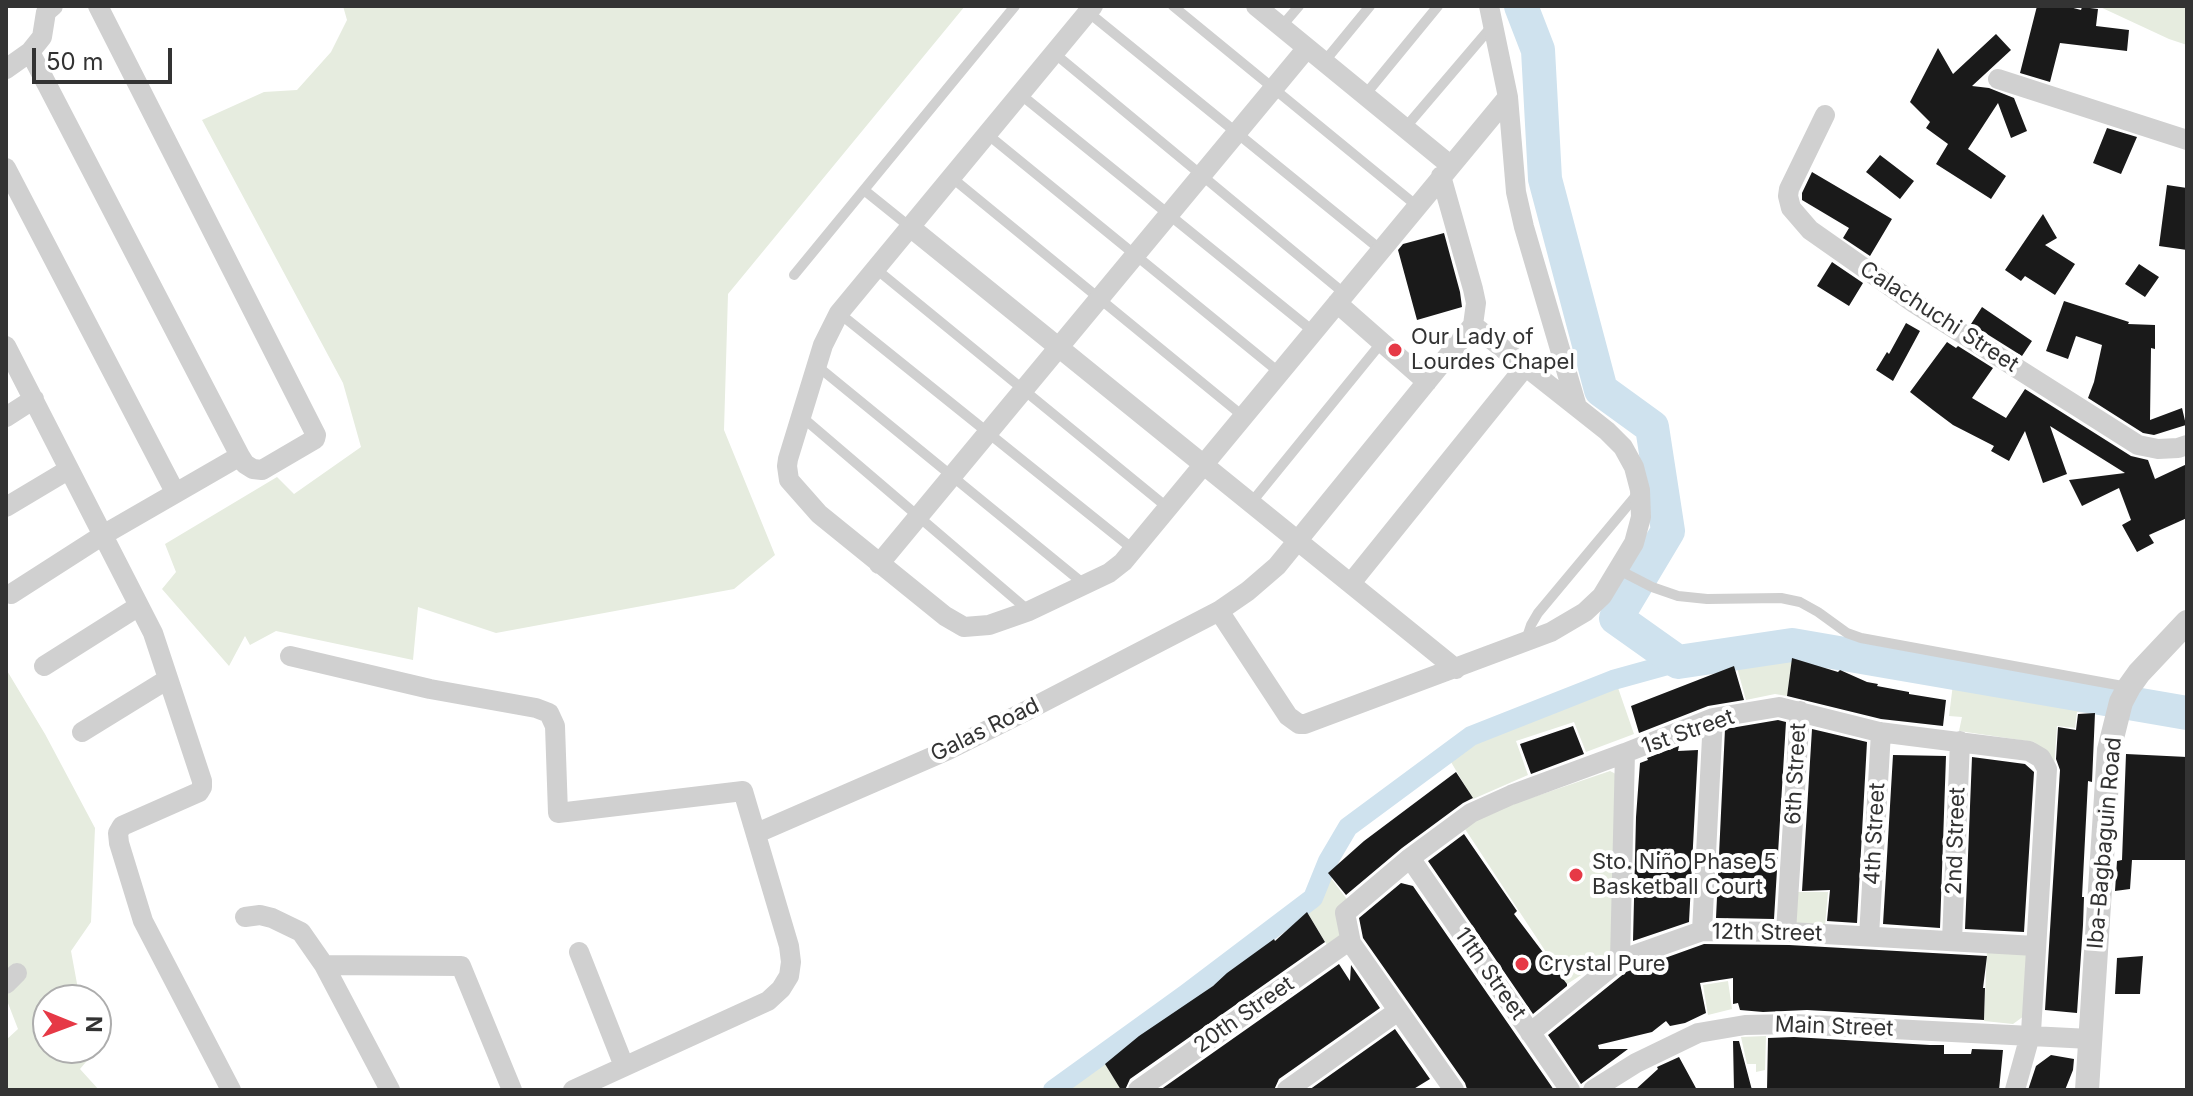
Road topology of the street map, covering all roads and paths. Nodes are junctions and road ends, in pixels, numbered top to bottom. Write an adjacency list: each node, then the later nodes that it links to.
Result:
1 (53, 6): 13 (street)
2 (98, 6): 59 (street)
3 (1015, 6): 31 (lane)
4 (1173, 6): 18 (lane)
5 (1256, 6): 11 (street)
6 (1299, 6): 11 (lane)
7 (1370, 6): 15 (lane)
8 (1438, 6): 20 (lane)
9 (1087, 8): 14 (street); 24 (lane)
10 (1491, 15): 21 (street); 23 (lane)
11 (1281, 27): 12 (street)
12 (1307, 48): 15 (street); 18 (street)
13 (30, 52): 16 (street); 59 (street)
14 (1054, 53): 19 (street); 29 (lane)
15 (1324, 62): 20 (street)
16 (6, 69)
17 (1998, 79): 26 (street)
18 (1273, 89): 24 (street); 32 (lane)
19 (1020, 94): 25 (street); 33 (lane)
20 (1365, 95): 23 (street)
21 (1508, 97): 28 (street); 53 (street)
22 (1825, 115): 58 (street, Calachuchi Street)
23 (1405, 128): 28 (street)
24 (1236, 133): 29 (street); 35 (lane)
25 (987, 134): 30 (street); 36 (lane)
26 (2187, 140)
27 (6, 168): 64 (street)
28 (1446, 170): 32 (street); 42 (street)
29 (1202, 175): 33 (street); 40 (lane)
30 (951, 177): 34 (street); 39 (lane)
31 (864, 190): 34 (lane); 38 (lane)
32 (1417, 206): 35 (street)
33 (1169, 214): 36 (street); 43 (lane)
34 (910, 227): 37 (street); 46 (street)
35 (1381, 250): 40 (street)
36 (1135, 255): 39 (street); 49 (lane)
37 (876, 269): 41 (street); 51 (lane)
38 (794, 275)
39 (1099, 299): 46 (street); 56 (lane)
40 (1341, 299): 43 (street); 44 (street)
41 (839, 313): 47 (street); 57 (lane)
42 (1473, 325): 48 (street); 50 (street, Galas Road)
43 (1314, 332): 49 (street)
44 (1382, 342): 50 (street); 65 (lane)
45 (6, 346): 52 (street)
46 (1059, 348): 51 (street); 60 (street)
47 (816, 365): 55 (street); 62 (lane)
48 (1525, 367): 53 (street); 74 (street)
49 (1280, 373): 56 (street)
50 (1427, 382): 70 (street, Galas Road)
51 (1024, 390): 57 (street); 67 (lane)
52 (34, 399): 54 (street); 61 (street)
53 (1577, 407): 63 (street)
54 (6, 417)
55 (802, 417): 68 (lane); 72 (street)
56 (1244, 417): 60 (street)
57 (988, 433): 62 (street); 71 (lane)
58 (2187, 445)
59 (240, 456): 64 (street)
60 (1204, 465): 65 (street); 67 (street)
61 (68, 470): 66 (street); 69 (street)
62 (952, 476): 68 (street); 75 (lane)
63 (1640, 490): 73 (street); 80 (lane)
64 (175, 492): 69 (street)
65 (1251, 503): 70 (street)
66 (6, 507)
67 (1168, 508): 71 (street)
68 (919, 516): 72 (street); 78 (lane)
69 (103, 535): 76 (street); 77 (street)
70 (1297, 540): 74 (street); 79 (street, Galas Road)
71 (1134, 550): 75 (street)
72 (879, 564): 78 (street)
73 (1624, 573): 82 (street); 88 (lane)
74 (1351, 583): 86 (street)
75 (1086, 585): 78 (street)
76 (11, 594)
77 (139, 606): 85 (street); 87 (street)
78 (1029, 611)
79 (1219, 611): 86 (street); 95 (street, Galas Road)
80 (1538, 613): 82 (lane); 83 (lane)
81 (2187, 622): 88 (street, Iba-Bagbaguin Road)
82 (1551, 632): 83 (street)
83 (1525, 643): 86 (street)
84 (290, 656): 95 (street)
85 (44, 666)
86 (1456, 669)
87 (168, 679): 91 (street); 114 (street)
88 (2129, 687): 110 (street, Iba-Bagbaguin Road)
89 (1800, 711): 90 (street, 1st Street); 92 (street, 1st Street); 99 (street, 6th Street)
90 (1713, 718): 94 (street, 1st Street); 98 (street)
91 (82, 732)
92 (1881, 732): 93 (street, 1st Street); 100 (street, 4th Street)
93 (1960, 741): 102 (street, 2nd Street); 103 (street, 1st Street)
94 (1625, 753): 96 (street, 1st Street); 105 (street)
95 (757, 833): 111 (street)
96 (1410, 858): 101 (street, 1st Street); 108 (street, 11th Street)
97 (245, 917): 106 (street)
98 (1702, 931): 99 (street, 12th Street); 105 (street, 12th Street)
99 (1786, 932): 100 (street, 12th Street)
100 (1869, 936): 102 (street, 12th Street)
101 (1350, 940): 107 (street); 118 (street, 20th Street)
102 (1952, 941): 103 (street, 12th Street)
103 (2035, 946): 109 (street, 1st Street)
104 (579, 952): 111 (street)
105 (1620, 960): 108 (street, 12th Street)
106 (324, 965): 115 (street); 116 (street)
107 (1398, 1011): 112 (street); 119 (street)
108 (1530, 1033): 120 (street, 11th Street)
109 (2030, 1035): 110 (street, Main Street); 121 (street, Main Street); 122 (street, 1st Street)
110 (2090, 1039): 113 (street, Iba-Bagbaguin Road)
111 (624, 1066): 117 (street)
112 (1444, 1086)
113 (2087, 1089)
114 (231, 1090)
115 (390, 1090)
116 (512, 1090)
117 (575, 1090)
118 (1138, 1090)
119 (1287, 1090)
120 (1570, 1090)
121 (1593, 1090)
122 (2015, 1090)

